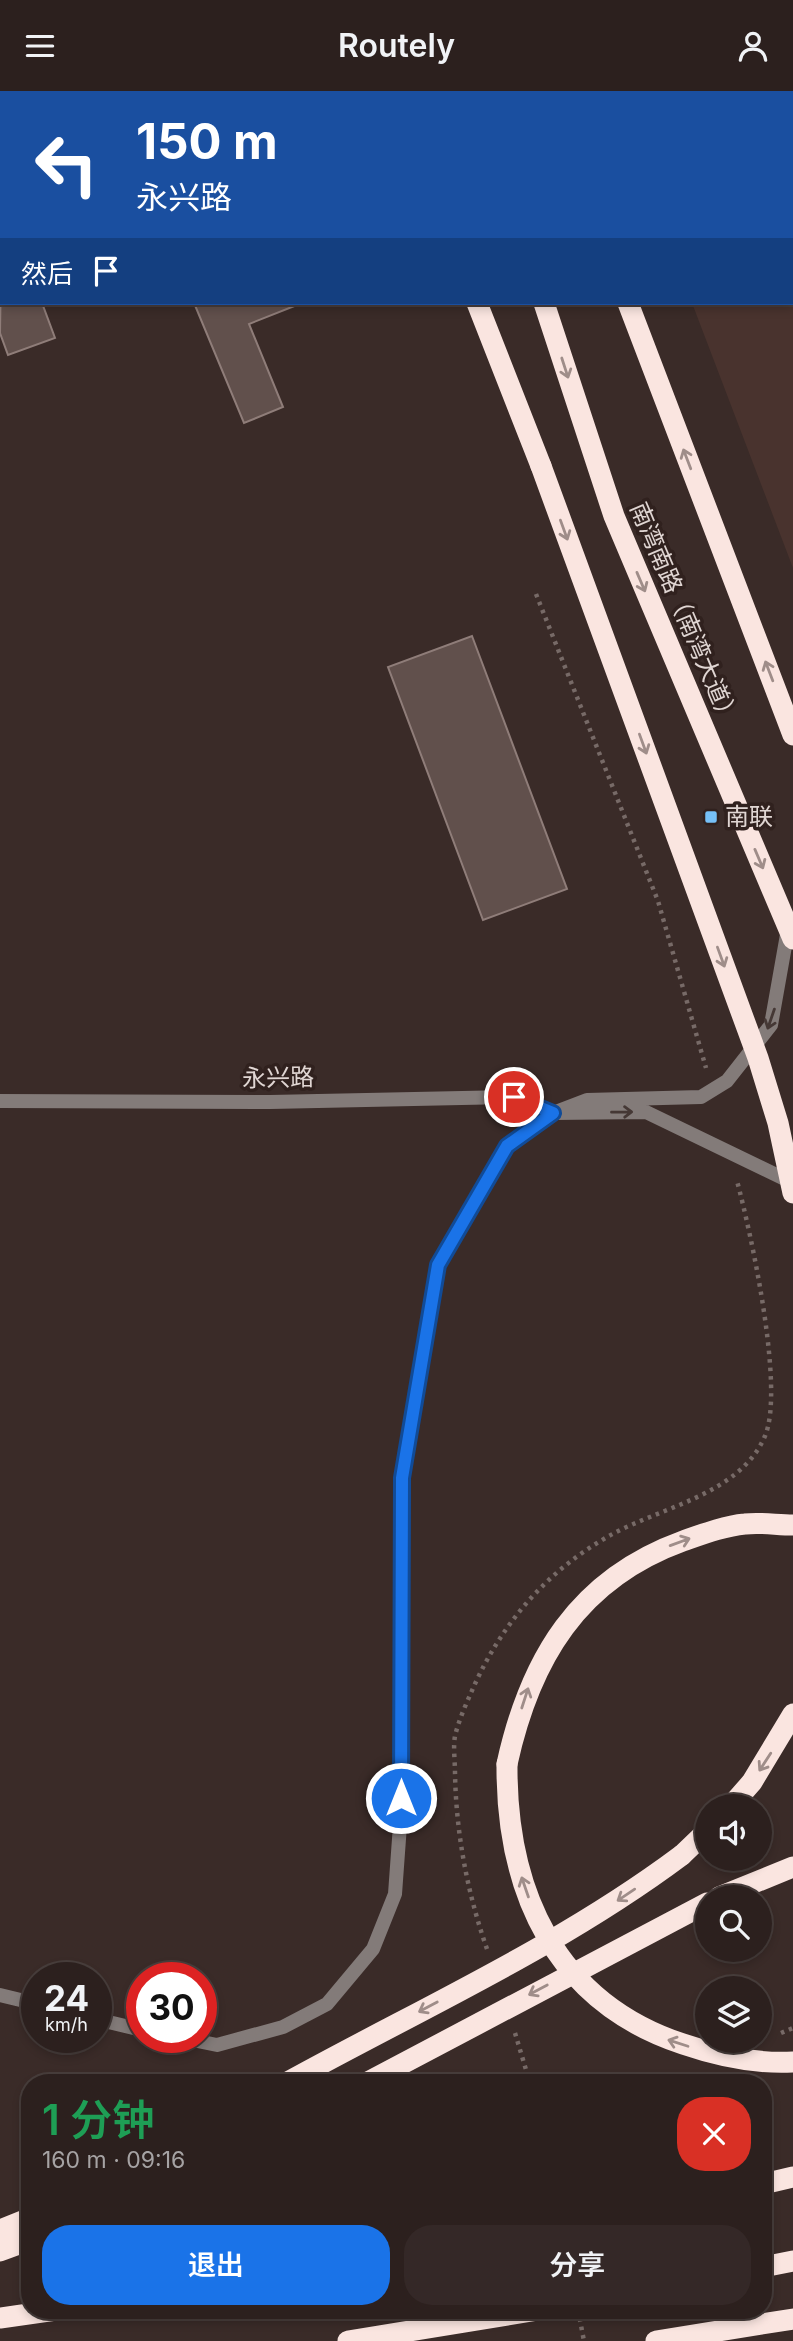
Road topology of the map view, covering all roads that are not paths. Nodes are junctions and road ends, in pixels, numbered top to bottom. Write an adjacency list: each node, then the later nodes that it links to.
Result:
1 (478, 305): 9 (highway, one-way to 9, bridge)
2 (545, 305): 5 (highway, 南湾南路（南湾大道）, one-way to 5)
3 (629, 305): 4 (highway, one-way to 3)
4 (793, 735)
5 (791, 934): 7 (street, one-way to 7)
6 (0, 1101): 7 (street, 永兴路)
7 (553, 1113): 8 (street, one-way to 8); 19 (street)
8 (793, 1183)
9 (793, 1193)
10 (793, 1525): 20 (highway, one-way to 10, bridge)
11 (793, 1714): 12 (highway, one-way to 12)
12 (742, 1794)
13 (695, 1843): 21 (highway, one-way to 21, bridge)
14 (793, 1867): 15 (highway)
15 (749, 1885)
16 (695, 1909): 22 (highway, one-way to 22, bridge)
17 (0, 1995): 18 (street)
18 (21, 2000)
19 (217, 2045)
20 (793, 2062)
21 (303, 2074)
22 (383, 2074)
23 (793, 2177): 24 (highway)
24 (772, 2182)
25 (21, 2222): 26 (highway)
26 (0, 2230)
27 (21, 2243): 28 (highway)
28 (0, 2251)
29 (793, 2261): 30 (highway, bridge)
30 (772, 2265)
31 (21, 2315): 32 (highway)
32 (0, 2318)
33 (483, 2319): 35 (highway)
34 (793, 2319): 36 (highway, bridge)
35 (348, 2341)
36 (656, 2341)

